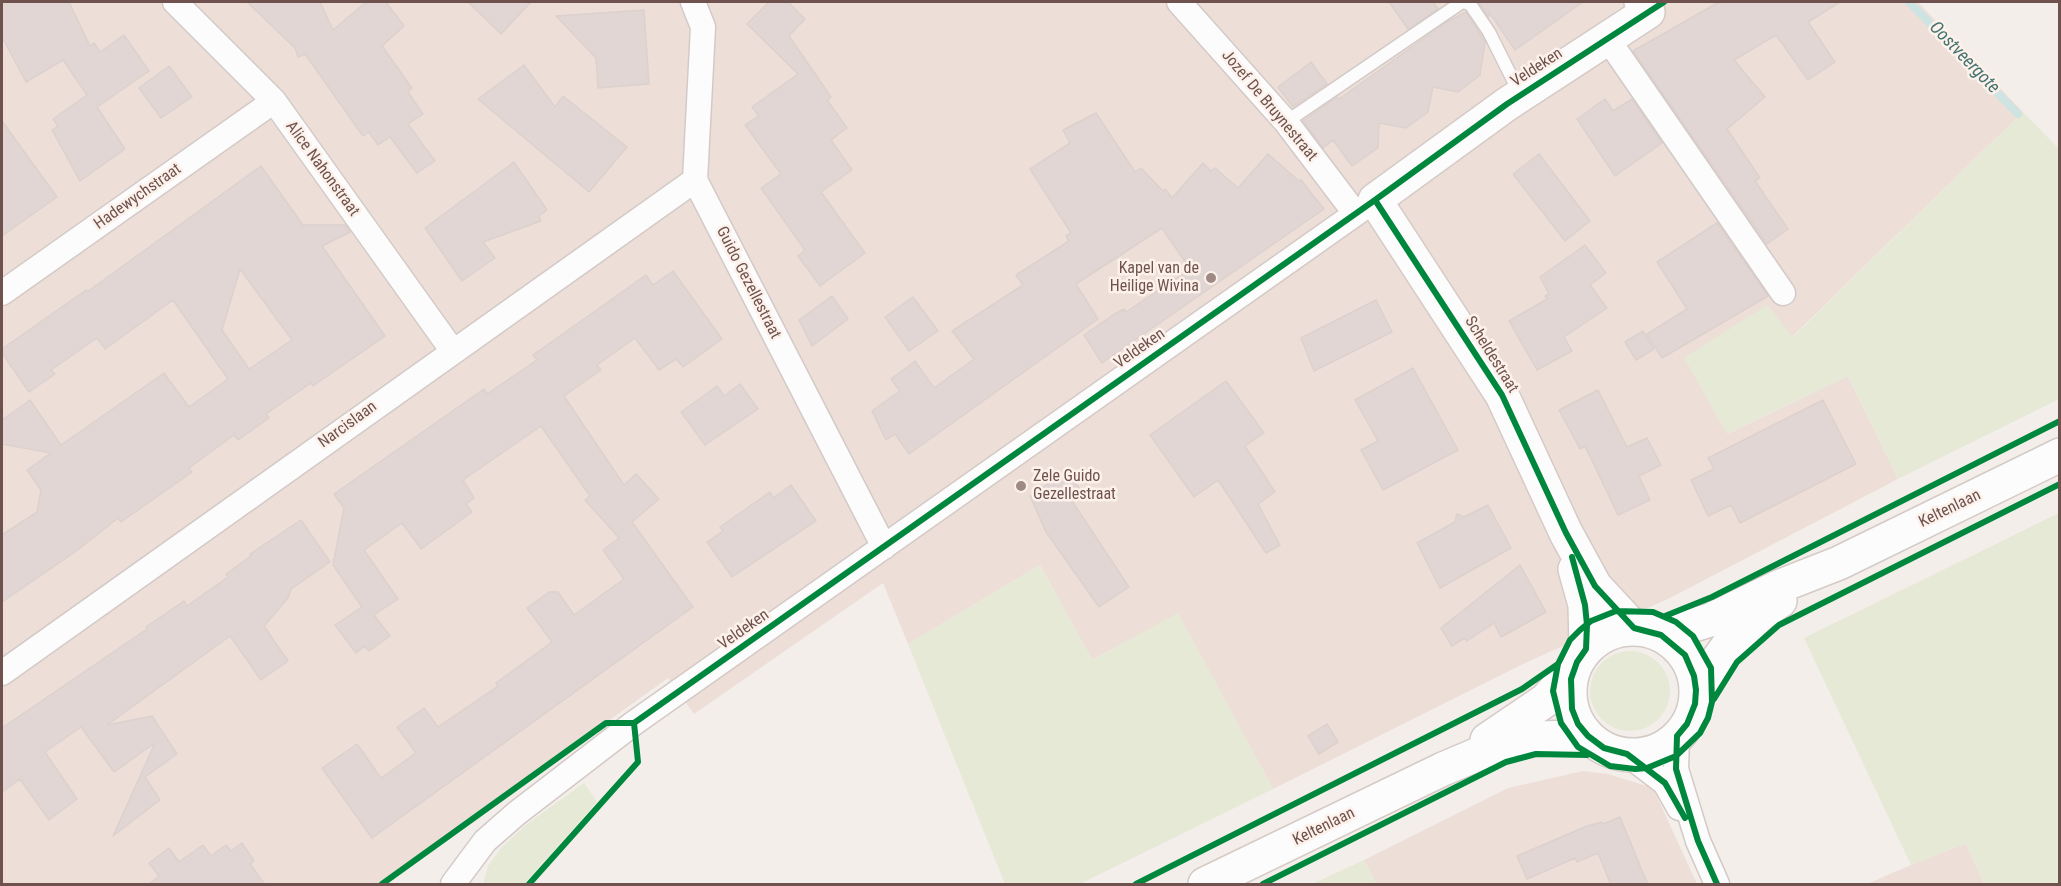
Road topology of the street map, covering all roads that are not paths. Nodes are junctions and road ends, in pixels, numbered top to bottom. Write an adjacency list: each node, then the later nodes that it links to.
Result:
1 (175, 2): 7 (street, Alice Nahonstraat)
2 (693, 2): 9 (street)
3 (1179, 2): 8 (street, Jozef De Bruynestraat)
4 (1651, 5): 5 (main road, Veldeken)
5 (1607, 38): 6 (main road, Veldeken); 12 (street)
6 (1521, 95): 8 (lane); 10 (main road, Veldeken)
7 (274, 101): 11 (street, Hadewychstraat); 13 (street, Alice Nahonstraat)
8 (1286, 122): 10 (street, Jozef De Bruynestraat)
9 (695, 180): 13 (street, Narcislaan); 16 (street, Guido Gezellestraat)
10 (1365, 206): 15 (main road, Scheldestraat); 16 (street, Veldeken)
11 (2, 293)
12 (1783, 293)
13 (452, 350): 20 (street, Narcislaan)
14 (2060, 455): 17 (main road, Keltenlaan)
15 (1566, 533): 18 (main road, Scheldestraat); 19 (main road, Scheldestraat)
16 (884, 547): 27 (street, Veldeken)
17 (1839, 563): 18 (main road, Keltenlaan); 21 (main road, Keltenlaan)
18 (1648, 632): 19 (main road, Keltenlaan); 21 (main road)
19 (1581, 658): 22 (main road); 25 (main road, Keltenlaan)
20 (2, 673)
21 (1696, 690): 23 (main road, Keltenlaan)
22 (1585, 733): 24 (main road, Keltenlaan); 25 (main road, Keltenlaan)
23 (1677, 736): 24 (main road, Keltenlaan); 26 (street)
24 (1627, 754): 26 (street)
25 (1443, 769): 30 (main road, Keltenlaan)
26 (1698, 841): 31 (street)
27 (471, 860): 28 (street, Veldeken); 29 (street)
28 (453, 885)
29 (467, 885)
30 (1205, 885)
31 (1716, 885)

